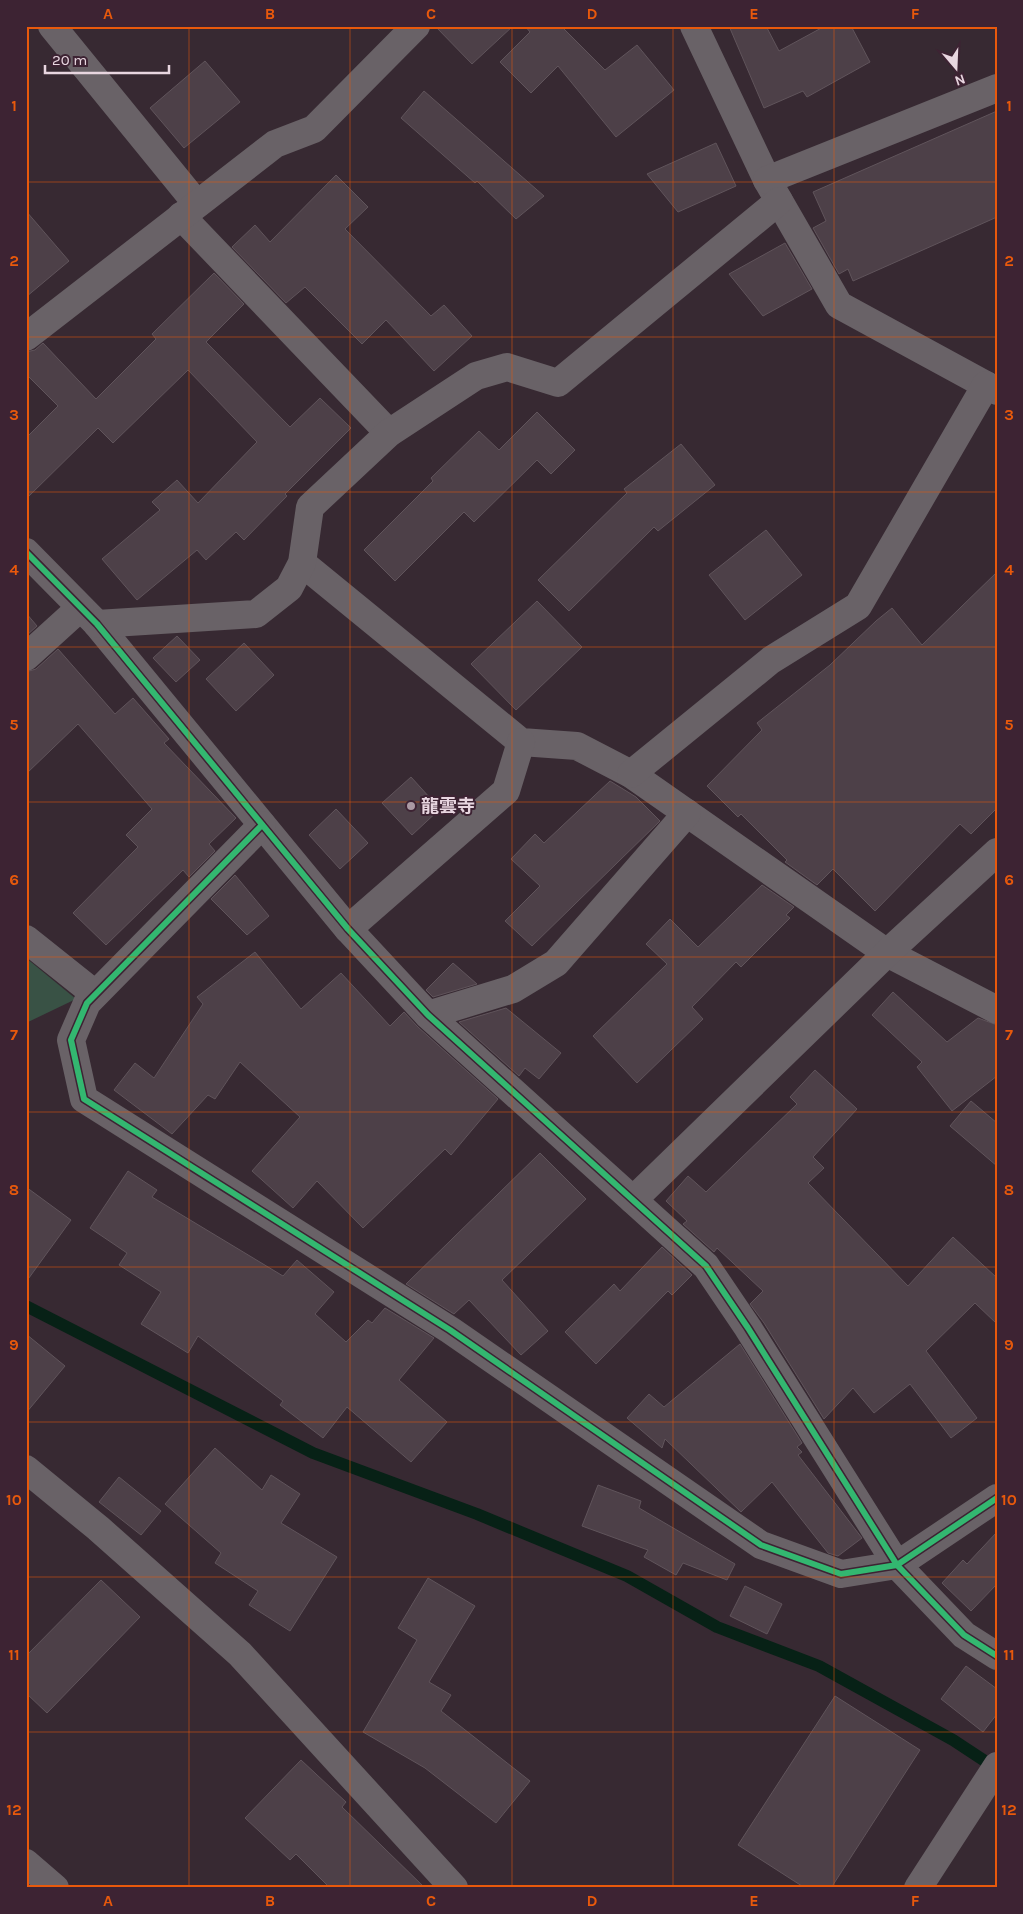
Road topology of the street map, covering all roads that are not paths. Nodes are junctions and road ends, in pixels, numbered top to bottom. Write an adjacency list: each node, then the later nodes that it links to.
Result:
1 (52, 26): 6 (street)
2 (416, 26): 6 (street)
3 (694, 26): 5 (street)
4 (997, 88): 5 (street)
5 (773, 191): 8 (street); 9 (street)
6 (189, 210): 7 (street); 9 (street)
7 (26, 337)
8 (991, 388): 15 (street)
9 (389, 433): 11 (street)
10 (26, 552): 12 (street)
11 (302, 563): 12 (street); 14 (street)
12 (88, 616): 13 (street); 17 (street)
13 (26, 657)
14 (521, 742): 15 (street); 19 (street)
15 (631, 774): 16 (street)
16 (687, 813): 21 (street); 24 (street)
17 (262, 824): 19 (street); 22 (street)
18 (997, 852): 21 (street)
19 (348, 929): 24 (street)
20 (26, 939): 22 (street)
21 (887, 953): 23 (street); 25 (street)
22 (95, 994): 28 (street)
23 (997, 1010)
24 (428, 1015): 25 (street)
25 (633, 1200): 28 (street)
26 (26, 1469): 33 (street)
27 (997, 1498): 28 (street)
28 (897, 1565): 29 (street)
29 (997, 1656)
30 (997, 1766): 34 (street)
31 (26, 1863): 32 (street)
32 (55, 1888)
33 (454, 1888)
34 (918, 1888)

